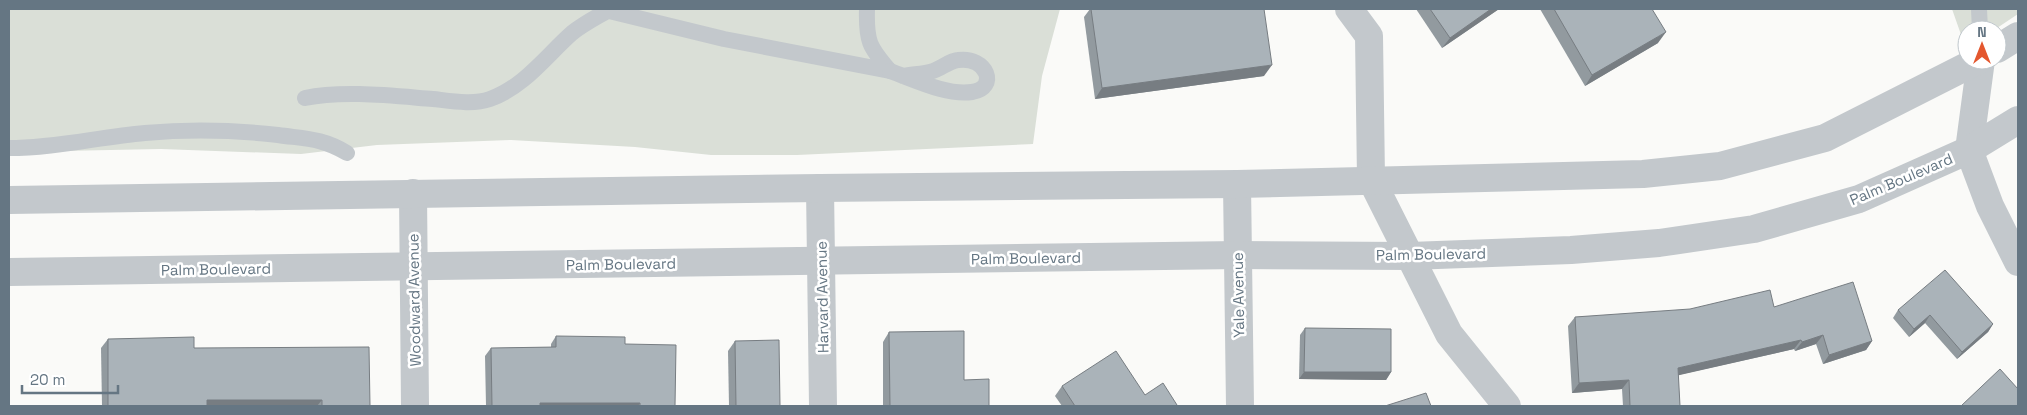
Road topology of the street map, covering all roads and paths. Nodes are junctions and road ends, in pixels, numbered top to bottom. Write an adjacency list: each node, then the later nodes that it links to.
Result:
1 (867, 9): 3 (lane)
2 (1349, 9): 13 (street)
3 (604, 10): 8 (lane)
4 (2018, 36): 5 (street)
5 (2007, 43)
6 (1960, 70): 13 (street)
7 (1979, 70): 11 (street)
8 (305, 98)
9 (2018, 120): 11 (street, Palm Boulevard)
10 (9, 148): 12 (lane)
11 (1969, 150): 19 (street, Palm Boulevard); 21 (street)
12 (347, 153)
13 (1370, 180): 14 (street); 19 (street)
14 (1237, 184): 15 (street); 18 (street, Yale Avenue)
15 (820, 188): 16 (street); 20 (street, Harvard Avenue)
16 (412, 193): 17 (street); 22 (street, Woodward Avenue)
17 (9, 200)
18 (1238, 255): 19 (street, Palm Boulevard); 20 (street, Palm Boulevard); 26 (street, Yale Avenue)
19 (1410, 256): 27 (street)
20 (821, 261): 22 (street, Palm Boulevard); 25 (street, Harvard Avenue)
21 (2018, 262)
22 (414, 266): 23 (street, Palm Boulevard); 24 (street, Woodward Avenue)
23 (9, 272)
24 (415, 406)
25 (823, 406)
26 (1240, 406)
27 (1507, 406)

